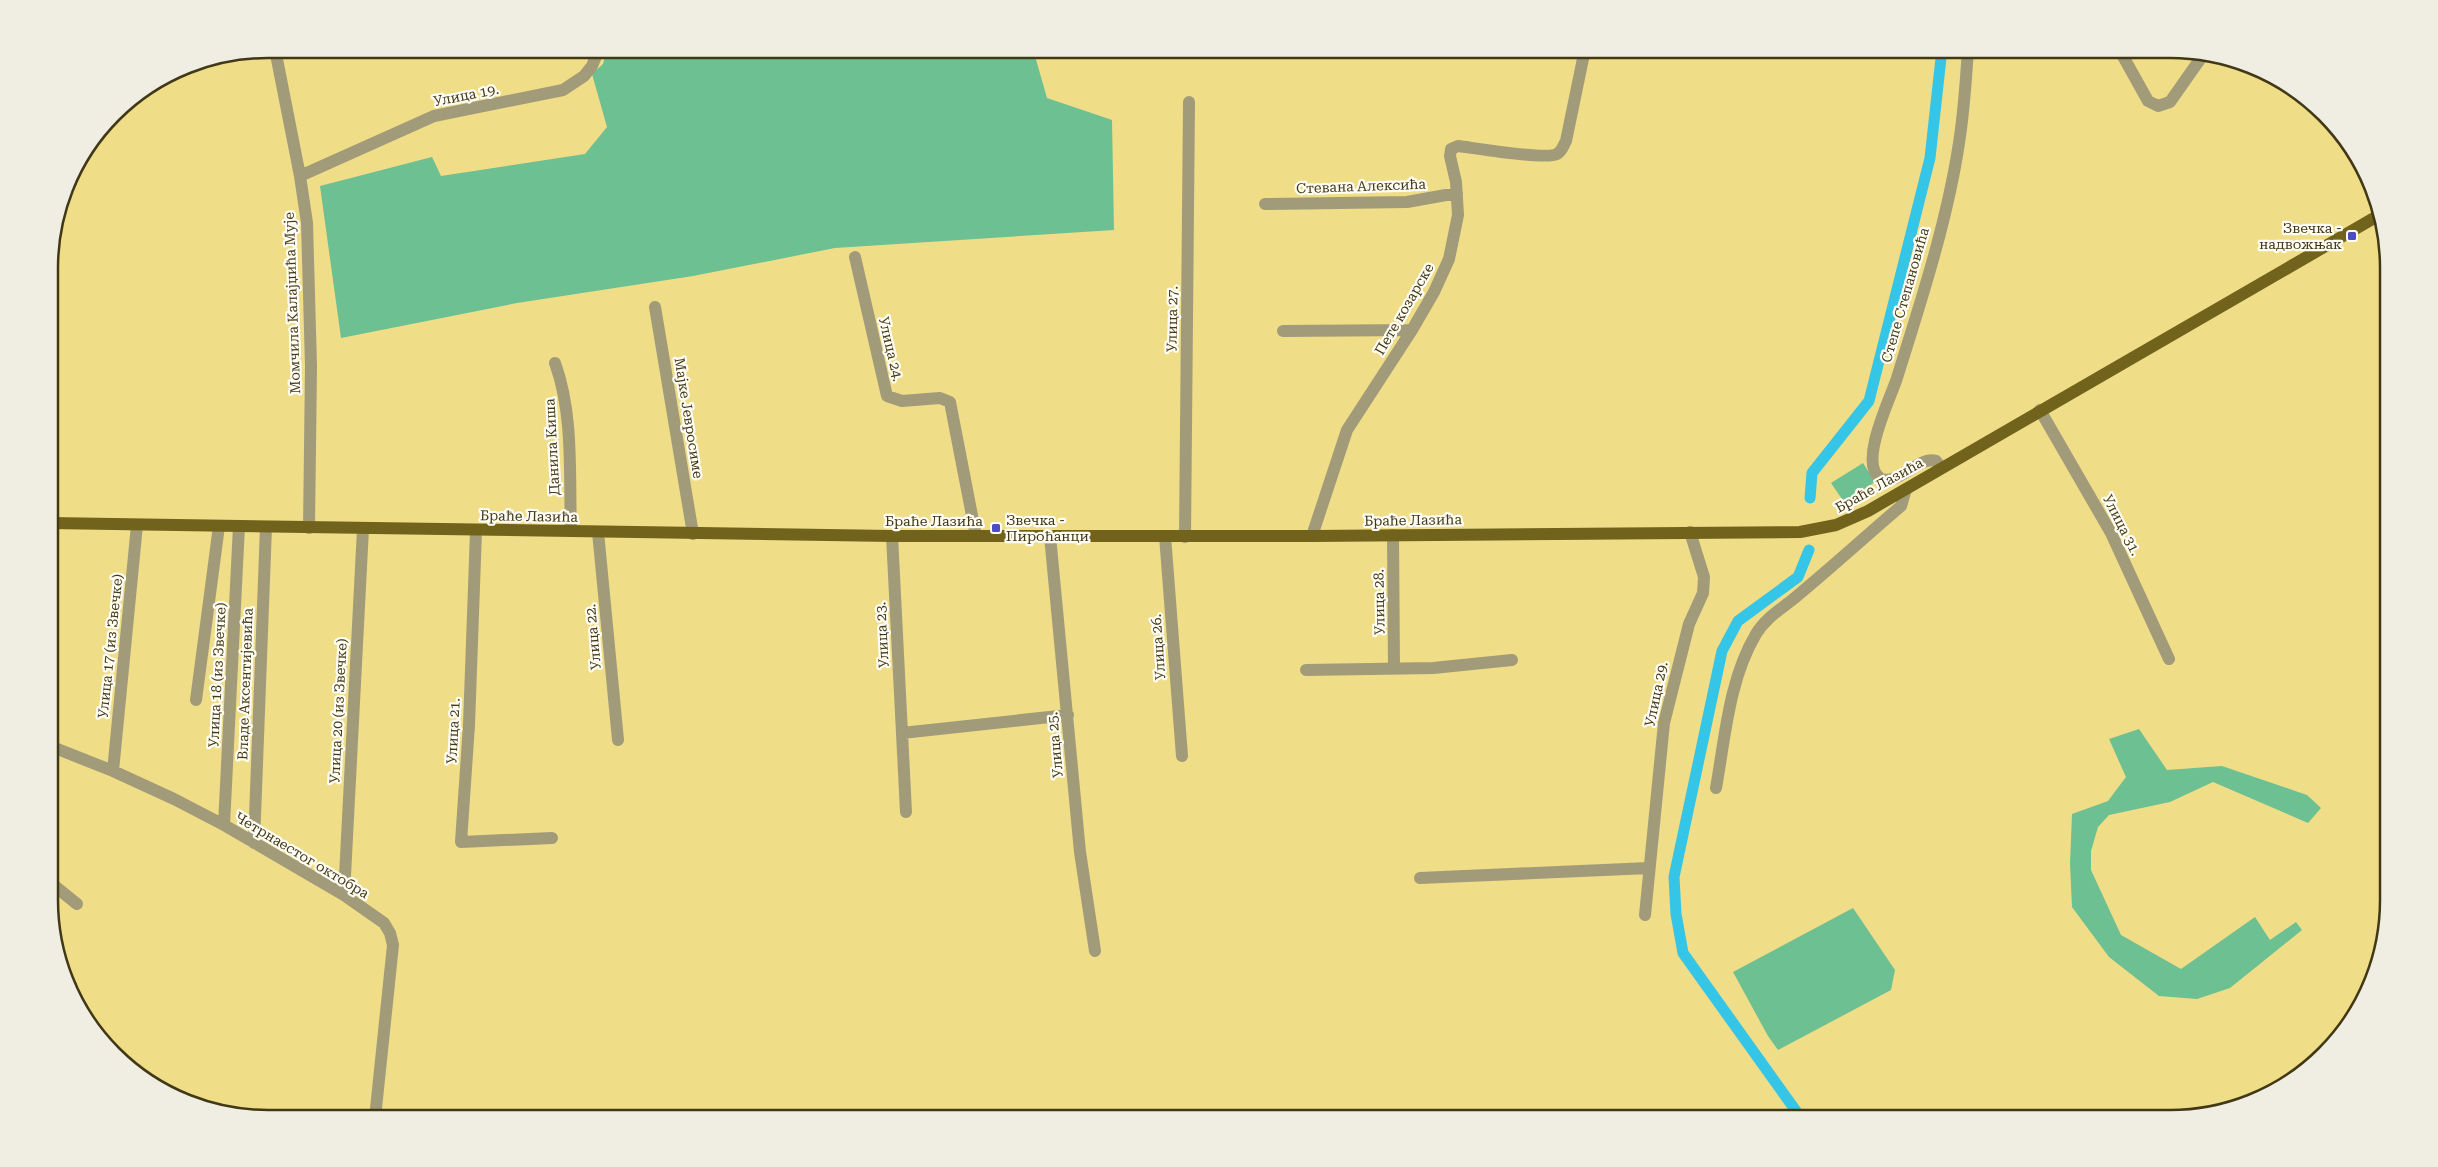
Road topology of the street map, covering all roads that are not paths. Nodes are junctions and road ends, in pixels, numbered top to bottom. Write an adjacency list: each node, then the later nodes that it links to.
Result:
1 (277, 58): 8 (street, Момчила Калајџића Мује)
2 (595, 58): 8 (street, Улица 19.)
3 (1583, 58): 9 (street, Пете козарске)
4 (1967, 58): 18 (street, Степе Степановића)
5 (2124, 58): 6 (street)
6 (2200, 59)
7 (1189, 102): 37 (street, Улица 27.)
8 (300, 176): 25 (street, Момчила Калајџића Мује)
9 (1457, 193): 10 (street, Стевана Алексића); 14 (street, Пете козарске)
10 (1265, 204)
11 (2374, 218): 17 (main road, Браће Лазића)
12 (856, 257): 34 (street, Улица 24.)
13 (655, 307): 31 (street, Мајке Јевросиме)
14 (1412, 330): 15 (street); 38 (street, Пете козарске)
15 (1283, 331)
16 (555, 363): 28 (street, Данила Киша)
17 (2040, 410): 18 (main road, Браће Лазића); 39 (street, Улица 31.)
18 (1941, 467): 19 (main road, Браће Лазића)
19 (1906, 489): 30 (main road, Браће Лазића); 50 (street)
20 (58, 523): 21 (main road, Браће Лазића)
21 (137, 524): 22 (main road, Браће Лазића); 49 (street, Улица 17 (из Звечке))
22 (219, 526): 23 (main road, Браће Лазића); 43 (street)
23 (239, 526): 24 (main road, Браће Лазића); 52 (street, Улица 18 (из Звечке))
24 (266, 527): 25 (main road, Браће Лазића); 54 (street, Владе Аксентијевића)
25 (309, 528): 26 (main road, Браће Лазића)
26 (363, 529): 27 (main road, Браће Лазића); 58 (street, Улица 20 (из Звечке))
27 (476, 531): 28 (main road, Браће Лазића); 53 (street, Улица 21.)
28 (571, 531): 29 (main road, Браће Лазића)
29 (598, 532): 31 (main road, Браће Лазића); 46 (street, Улица 22.)
30 (1690, 532): 32 (main road, Браће Лазића); 55 (street, Улица 29.)
31 (693, 534): 33 (main road, Браће Лазића)
32 (1393, 535): 38 (main road, Браће Лазића); 41 (street, Улица 28.)
33 (892, 536): 34 (main road, Браће Лазића); 45 (street, Улица 23.)
34 (976, 536): 35 (main road, Браће Лазића)
35 (1050, 536): 36 (main road, Браће Лазића); 44 (street, Улица 25.)
36 (1164, 536): 37 (main road, Браће Лазића); 48 (street, Улица 26.)
37 (1185, 536): 38 (main road, Браће Лазића)
38 (1312, 536)
39 (2169, 659)
40 (1512, 660): 41 (street)
41 (1394, 669): 42 (street)
42 (1306, 670)
43 (196, 700)
44 (1068, 715): 45 (street); 61 (street, Улица 25.)
45 (902, 733): 51 (street, Улица 23.)
46 (618, 740)
47 (58, 749): 49 (street, Четрнаестог октобра)
48 (1182, 756)
49 (113, 771): 52 (street, Четрнаестог октобра)
50 (1716, 788)
51 (906, 812)
52 (224, 825): 54 (street, Четрнаестог октобра)
53 (552, 838)
54 (254, 843): 58 (street, Четрнаестог октобра)
55 (1649, 868): 56 (street); 60 (street, Улица 29.)
56 (1420, 878)
57 (58, 889): 59 (street)
58 (344, 894): 62 (street, Четрнаестог октобра)
59 (76, 904)
60 (1644, 915)
61 (1095, 951)
62 (376, 1110)

